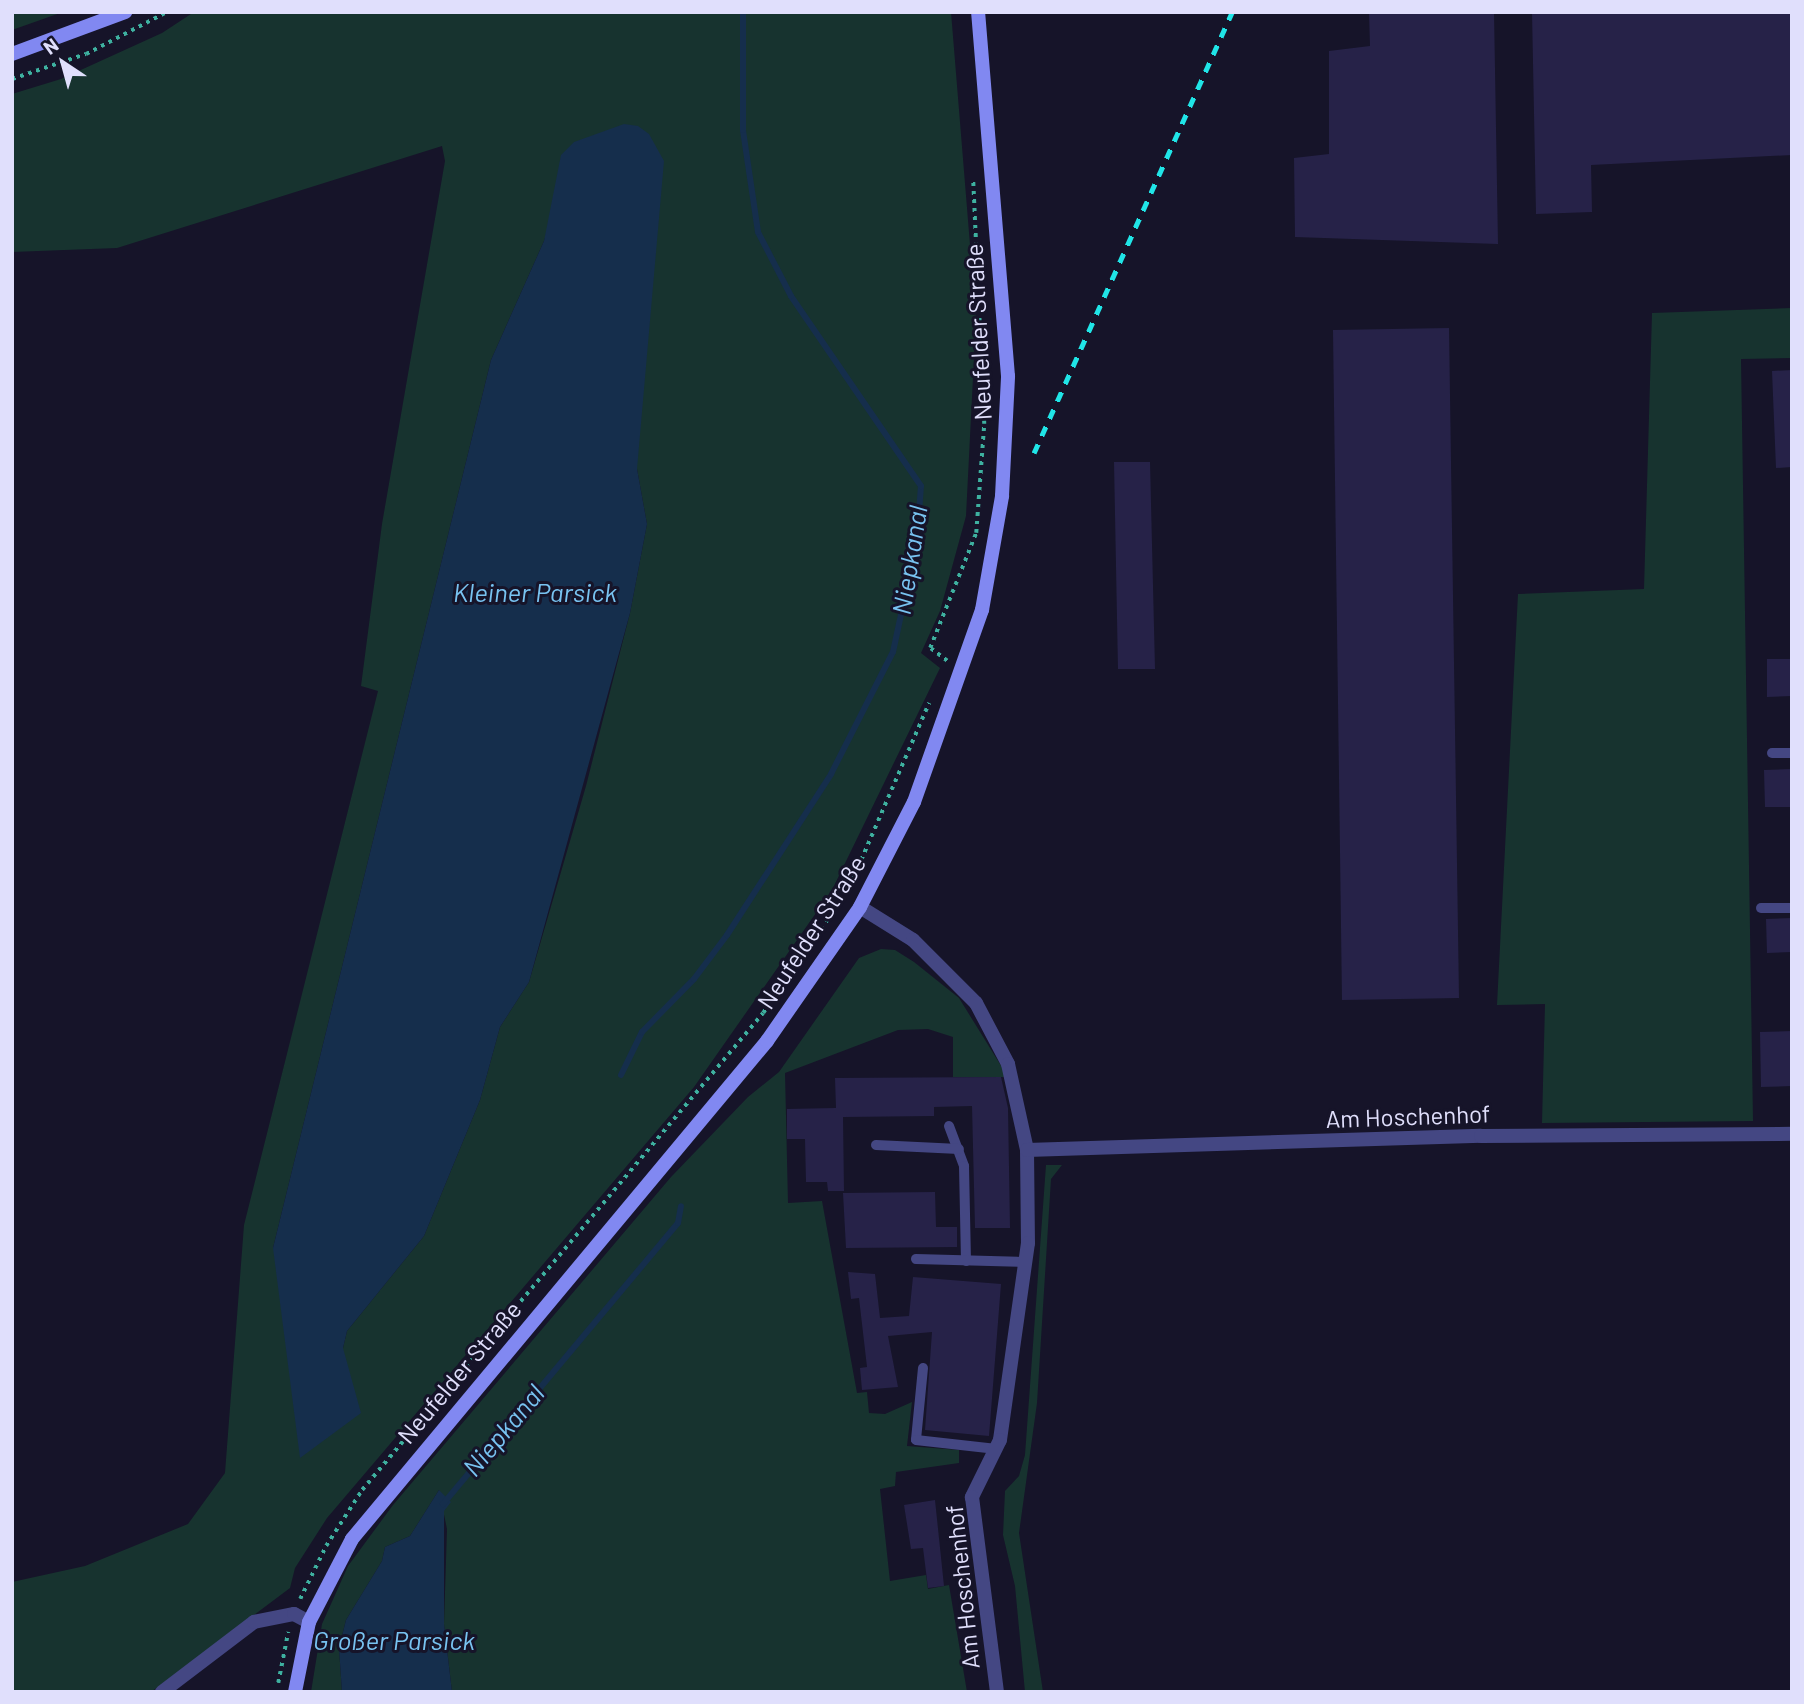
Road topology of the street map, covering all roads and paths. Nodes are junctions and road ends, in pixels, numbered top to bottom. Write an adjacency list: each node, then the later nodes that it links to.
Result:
1 (125, 12): 4 (main road)
2 (167, 12): 5 (path)
3 (978, 12): 11 (main road, Neufelder Straße)
4 (12, 54)
5 (12, 79)
6 (973, 171): 7 (path)
7 (942, 673)
8 (931, 699): 24 (path)
9 (1772, 753): 10 (lane)
10 (1792, 753)
11 (860, 907): 18 (street, Am Hoschenhof); 25 (main road, Neufelder Straße)
12 (1761, 908): 13 (lane)
13 (1792, 908)
14 (948, 1126): 17 (lane)
15 (1792, 1134): 18 (street, Am Hoschenhof)
16 (876, 1145): 17 (lane)
17 (959, 1149): 20 (lane)
18 (1027, 1150): 21 (street, Am Hoschenhof)
19 (916, 1259): 20 (lane)
20 (966, 1261): 21 (lane)
21 (1025, 1262): 23 (street, Am Hoschenhof)
22 (923, 1368): 23 (lane)
23 (996, 1449): 29 (street, Am Hoschenhof)
24 (294, 1614): 25 (street); 26 (street); 27 (path)
25 (309, 1622): 28 (main road, Neufelder Straße)
26 (162, 1692)
27 (278, 1692)
28 (295, 1692)
29 (997, 1692)

